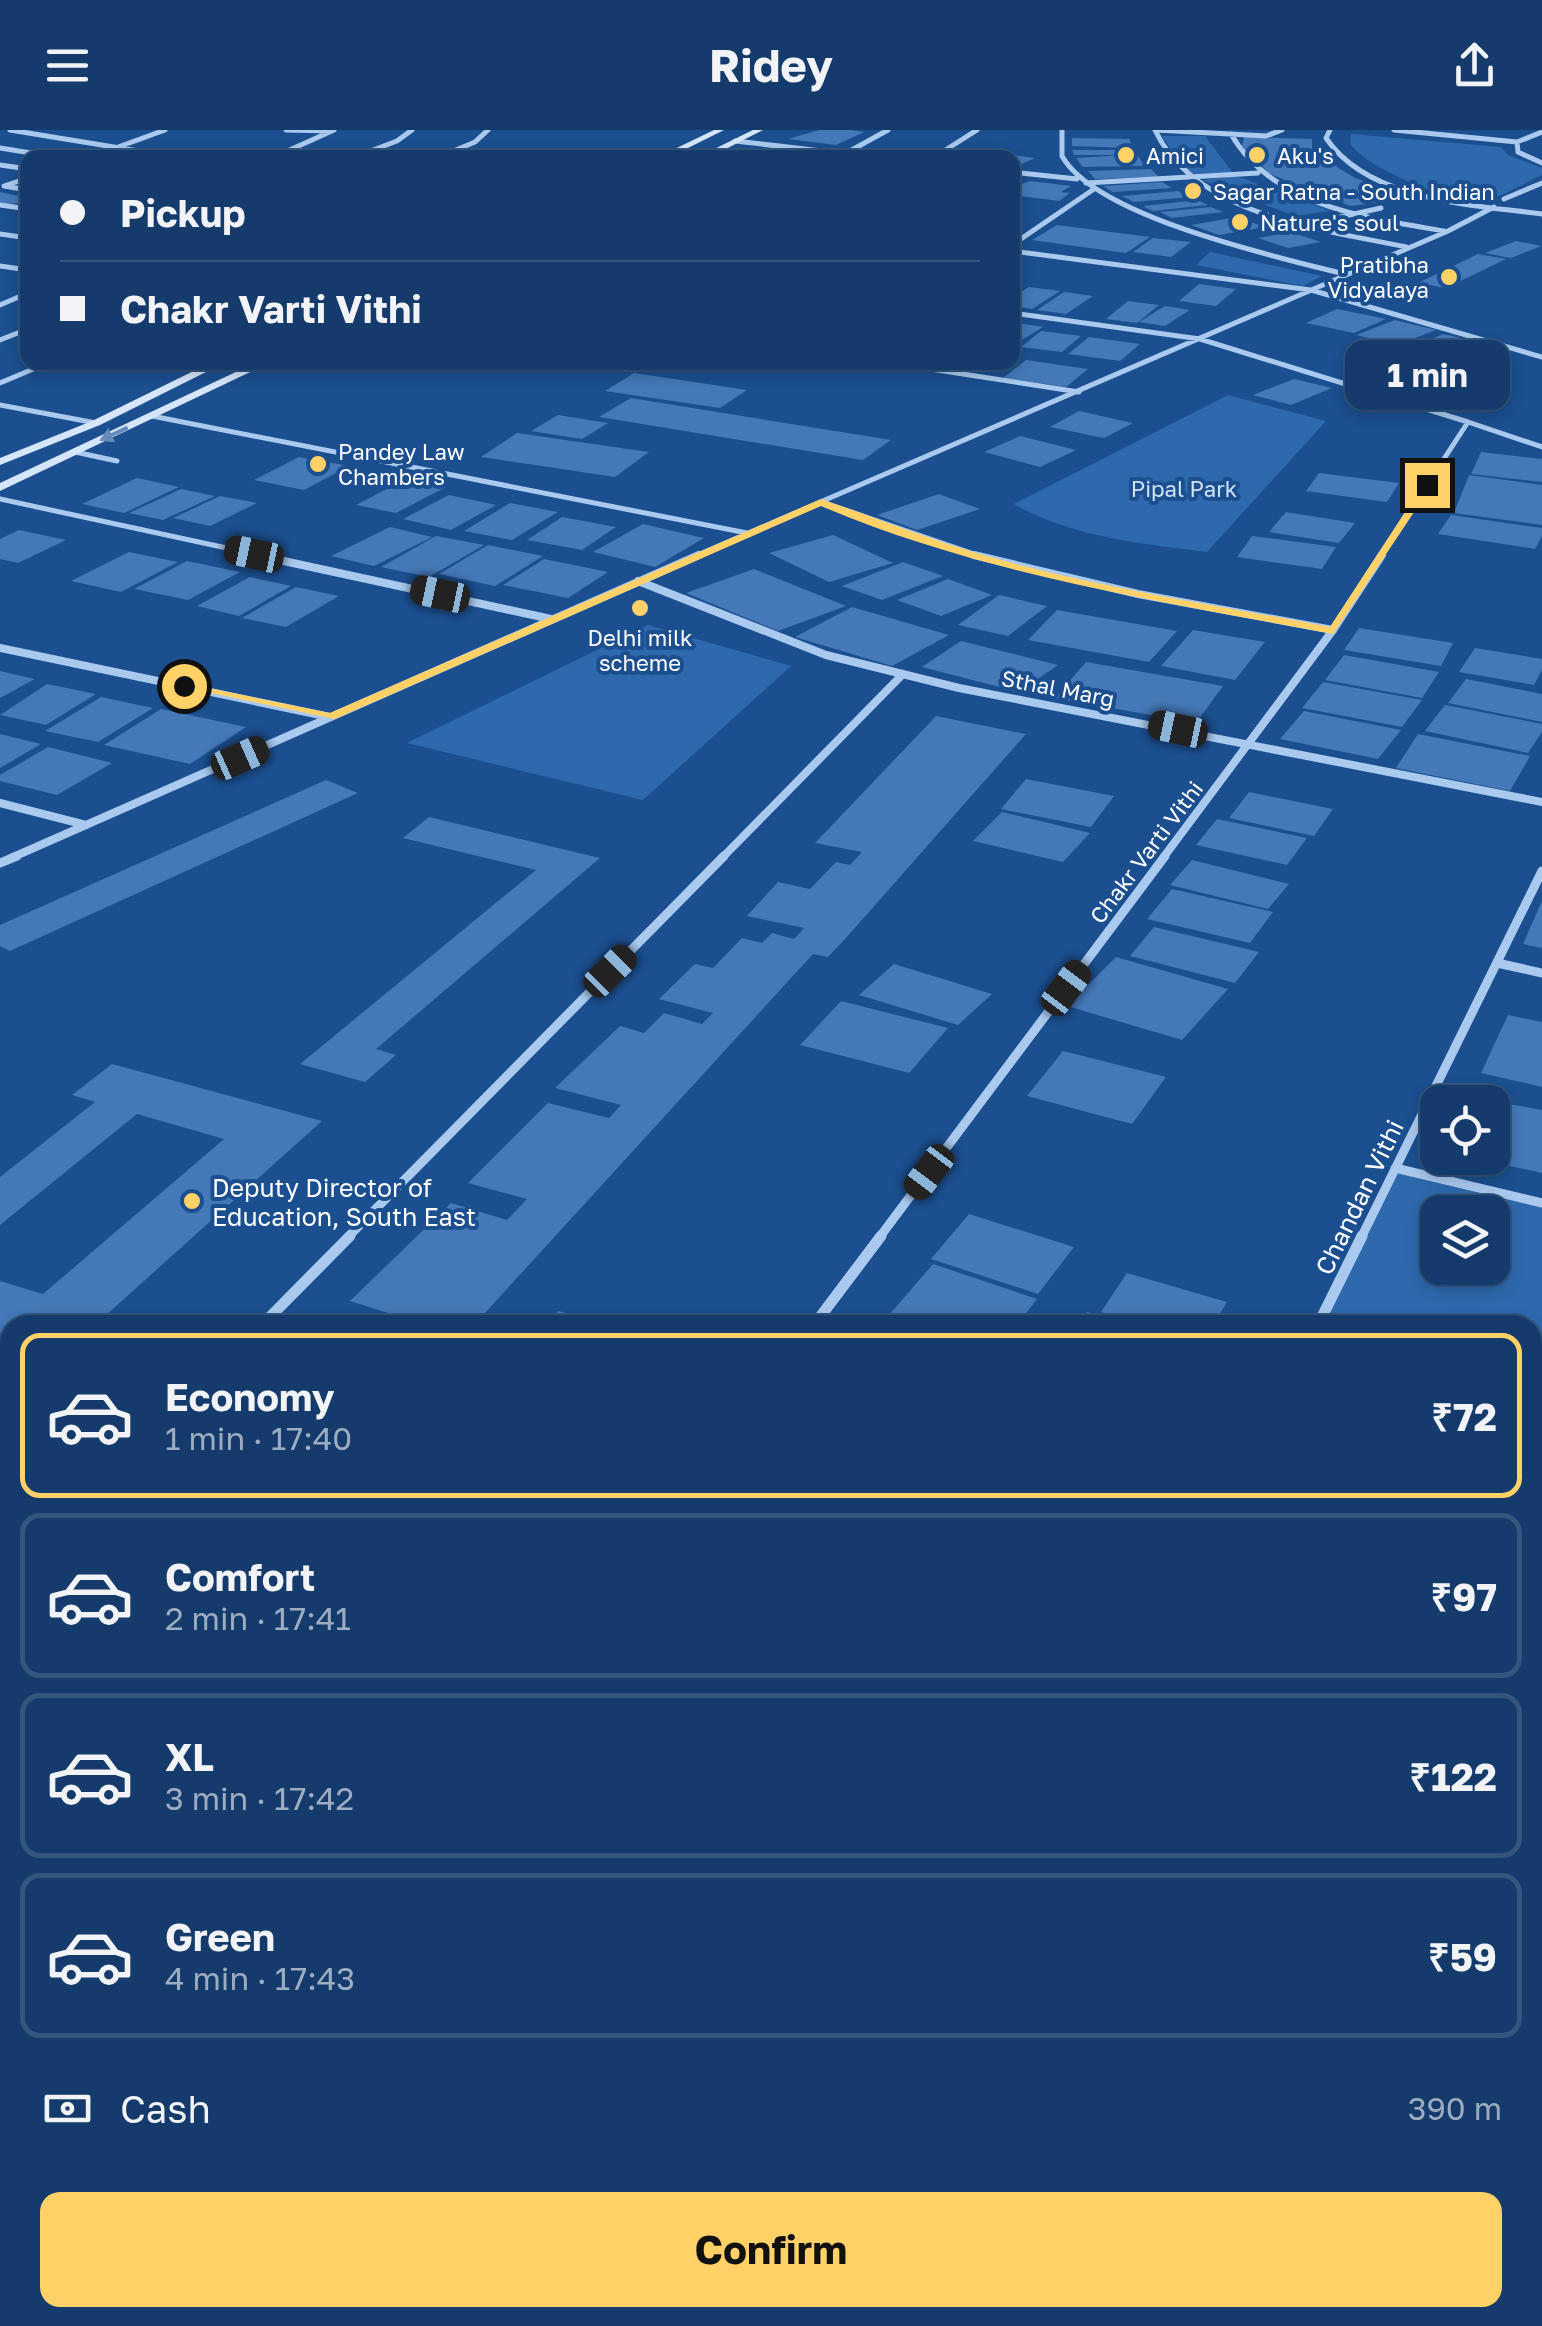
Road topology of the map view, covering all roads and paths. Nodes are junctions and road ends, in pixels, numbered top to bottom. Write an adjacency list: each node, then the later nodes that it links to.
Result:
1 (10, 130): 20 (street)
2 (165, 130): 20 (street)
3 (286, 130): 4 (street)
4 (333, 130): 23 (street)
5 (412, 130): 24 (street)
6 (488, 130): 25 (street)
7 (720, 130): 26 (main road)
8 (758, 130): 18 (main road)
9 (888, 130): 29 (street)
10 (977, 130): 30 (street)
11 (1062, 130): 35 (street)
12 (1155, 130): 17 (street); 34 (street)
13 (1282, 130): 17 (street)
14 (1330, 130): 42 (street)
15 (1394, 130): 19 (street)
16 (1542, 132): 19 (street)
17 (1231, 134): 33 (street)
18 (735, 141): 27 (main road); 28 (street)
19 (1517, 142): 31 (street)
20 (115, 148): 21 (street); 22 (street)
21 (110, 150)
22 (128, 150)
23 (294, 150)
24 (373, 150)
25 (456, 150)
26 (677, 150)
27 (716, 150)
28 (812, 150)
29 (853, 150)
30 (946, 150)
31 (1542, 163)
32 (1020, 173): 35 (street)
33 (1259, 173): 34 (street); 44 (street)
34 (1186, 177): 37 (street); 46 (street)
35 (1078, 178): 37 (street)
36 (20, 181): 39 (street)
37 (1084, 183): 40 (street)
38 (1542, 183): 41 (street)
39 (20, 189)
40 (1094, 189): 48 (street); 51 (street)
41 (1504, 199)
42 (1494, 207): 45 (street); 47 (street)
43 (1382, 208): 44 (street)
44 (1355, 214): 46 (street); 47 (street)
45 (1542, 214)
46 (1308, 224): 49 (street)
47 (1448, 231): 49 (street)
48 (1020, 242)
49 (1407, 247): 51 (street)
50 (1020, 249): 52 (street)
51 (1346, 274): 52 (street)
52 (1312, 290): 54 (street); 55 (street)
53 (1020, 314): 54 (street)
54 (1200, 339): 61 (street); 64 (street)
55 (1542, 357)
56 (31, 370): 60 (street)
57 (205, 370): 65 (main road)
58 (249, 370): 63 (main road)
59 (938, 370): 61 (street)
60 (0, 383)
61 (1080, 392): 72 (street)
62 (0, 405): 65 (street)
63 (152, 416): 67 (main road, one-way to 67); 73 (street)
64 (1468, 422): 66 (street); 76 (street, Chakr Varti Vithi)
65 (96, 423): 69 (main road)
66 (1542, 447)
67 (75, 452): 68 (street); 70 (main road)
68 (117, 461)
69 (0, 462)
70 (0, 487)
71 (0, 499): 75 (street)
72 (821, 502): 73 (street); 76 (street)
73 (748, 534): 74 (street)
74 (638, 581): 75 (street); 78 (street, Sthal Marg)
75 (552, 619): 79 (street)
76 (1333, 630): 80 (street, Chakr Varti Vithi)
77 (0, 648): 79 (street)
78 (904, 674): 80 (street, Sthal Marg); 90 (street)
79 (331, 717): 83 (street)
80 (1249, 743): 82 (street, Sthal Marg); 91 (street, Chakr Varti Vithi)
81 (0, 802): 83 (street)
82 (1542, 802)
83 (87, 826): 84 (street)
84 (0, 863)
85 (1542, 871): 86 (street, Chandan Vithi)
86 (1497, 962): 87 (street); 88 (street, Chandan Vithi)
87 (1542, 972)
88 (1395, 1168): 89 (street); 92 (street, Chandan Vithi)
89 (1542, 1203)
90 (272, 1315)
91 (821, 1315)
92 (1323, 1315)

